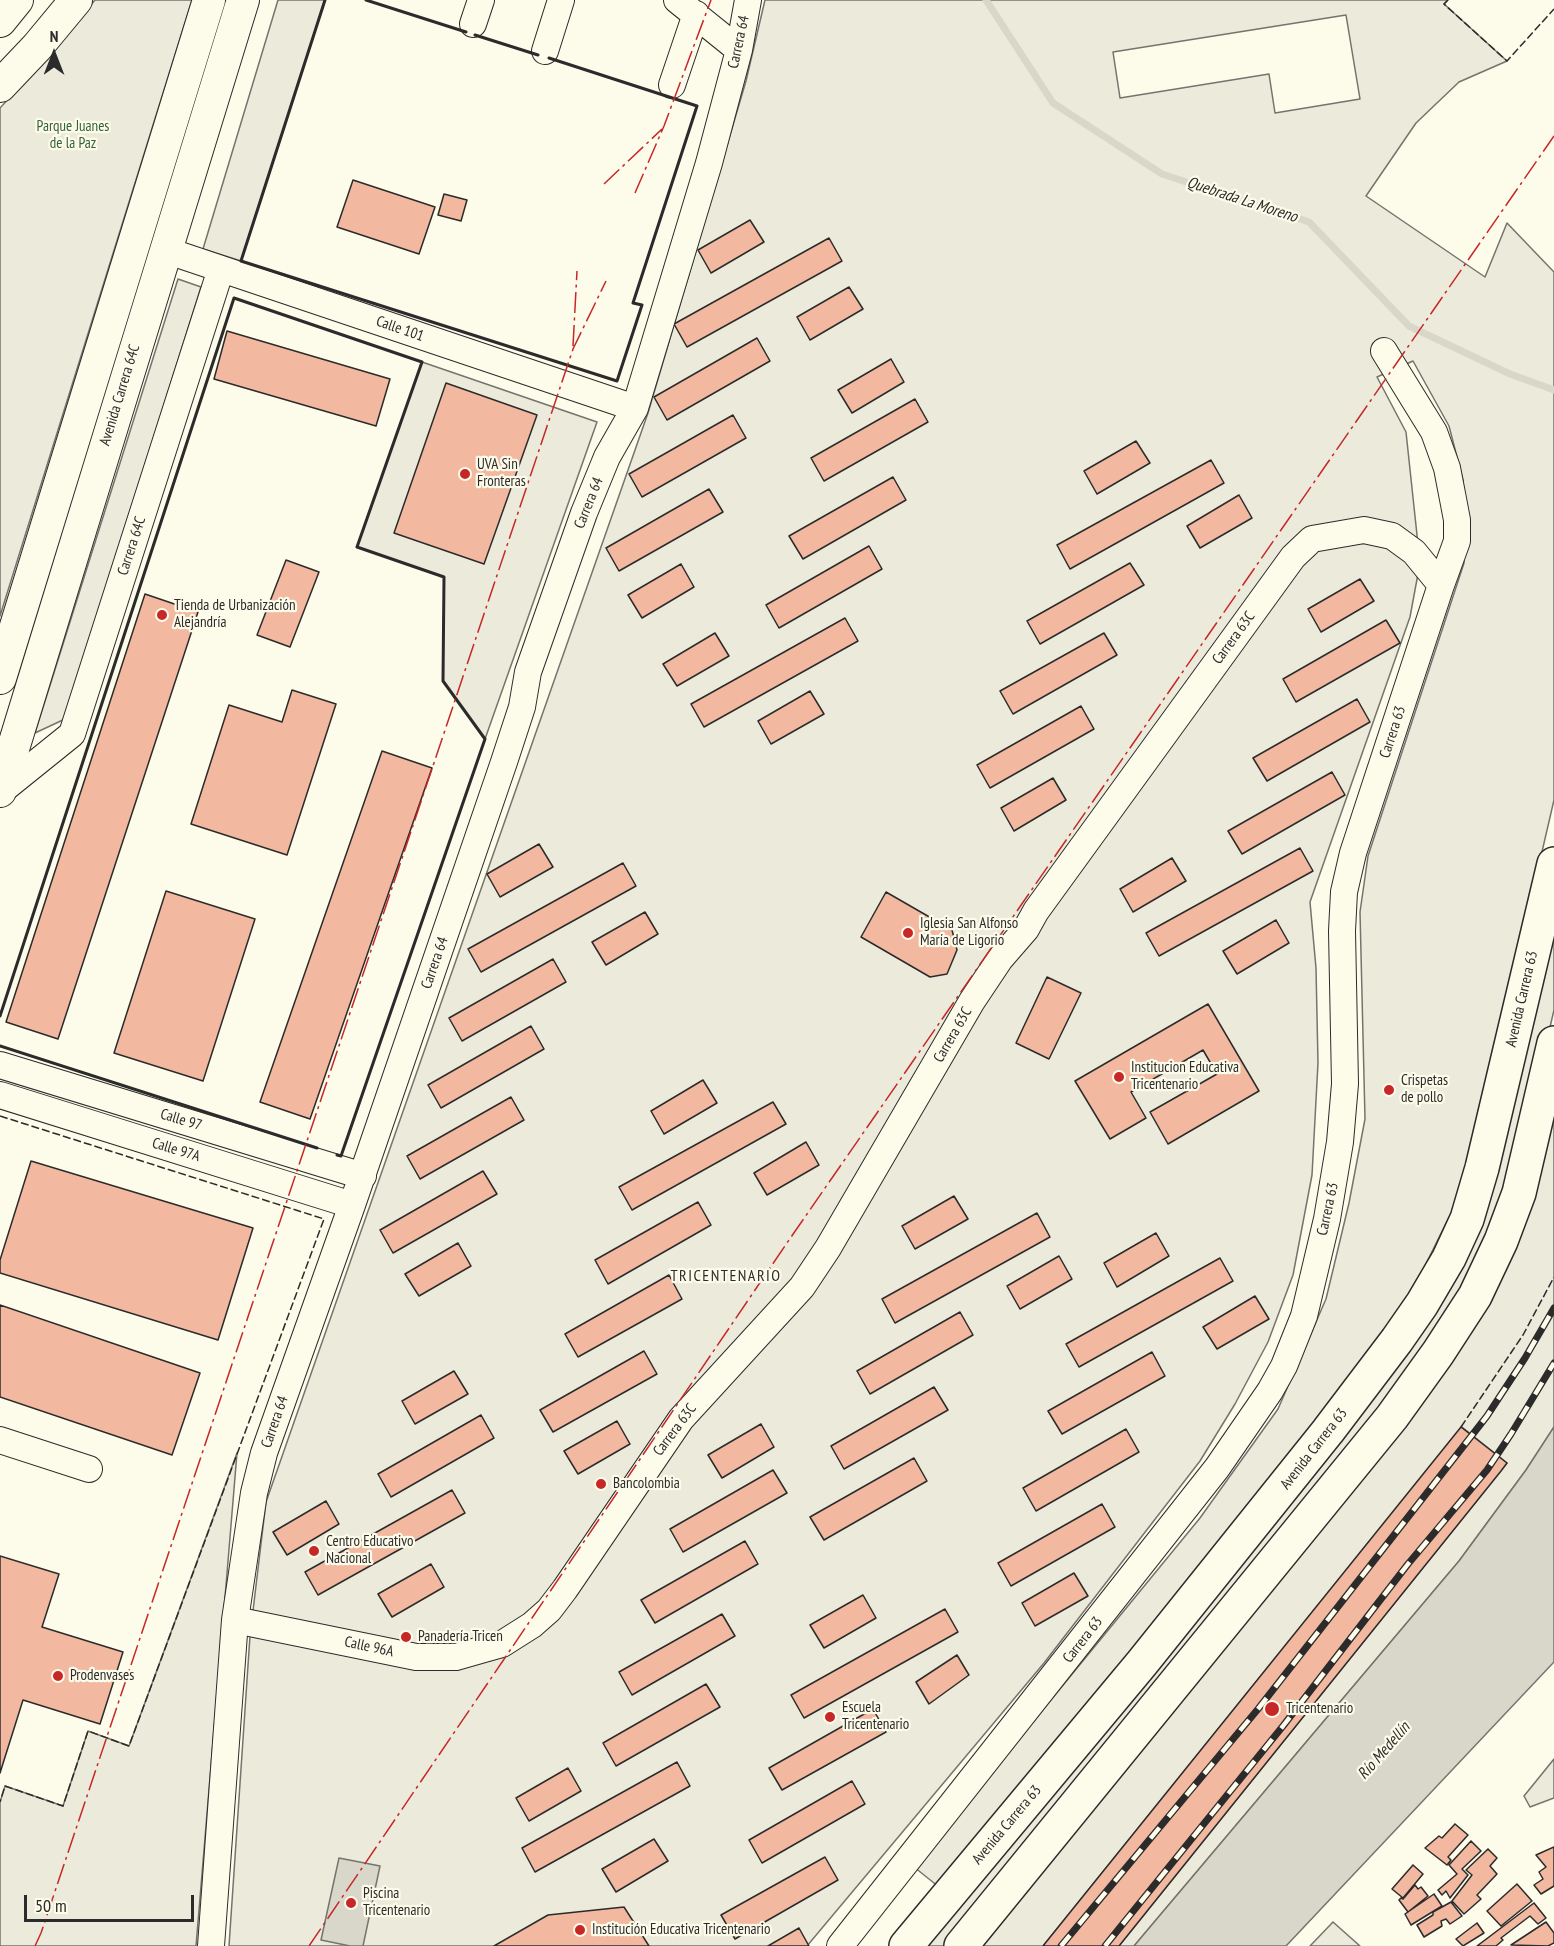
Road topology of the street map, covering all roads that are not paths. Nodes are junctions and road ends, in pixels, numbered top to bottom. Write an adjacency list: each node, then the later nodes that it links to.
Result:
1 (17, 0): 9 (main road)
2 (76, 0): 14 (main road)
3 (209, 0): 20 (main road, Avenida Carrera 64C)
4 (243, 0): 15 (main road, Avenida Carrera 64C)
5 (481, 0): 10 (street)
6 (561, 0): 12 (street)
7 (748, 0): 11 (street, Carrera 64)
8 (686, 7): 11 (street); 13 (street)
9 (0, 21)
10 (473, 24)
11 (739, 50): 18 (street, Carrera 64)
12 (545, 51)
13 (672, 85)
14 (0, 86)
15 (165, 250): 16 (street, Calle 101); 21 (main road, Avenida Carrera 64C)
16 (221, 269): 18 (street, Calle 101); 21 (street, Carrera 64C)
17 (1384, 351): 19 (street, Carrera 63)
18 (635, 408): 26 (street, Carrera 64)
19 (1441, 585): 31 (street, Carrera 63C); 33 (street, Carrera 63)
20 (0, 678)
21 (0, 791)
22 (1554, 864): 34 (highway, Avenida Carrera 63)
23 (1554, 1043): 35 (highway)
24 (0, 1065): 26 (street, Calle 97)
25 (0, 1095): 27 (street, Calle 97A)
26 (363, 1176): 27 (street, Carrera 64)
27 (352, 1205): 30 (street, Carrera 64)
28 (0, 1440): 29 (street)
29 (89, 1469)
30 (235, 1620): 31 (street, Calle 96A); 32 (street, Carrera 64)
31 (502, 1644)
32 (211, 1946)
33 (840, 1946)
34 (906, 1946)
35 (961, 1946)

